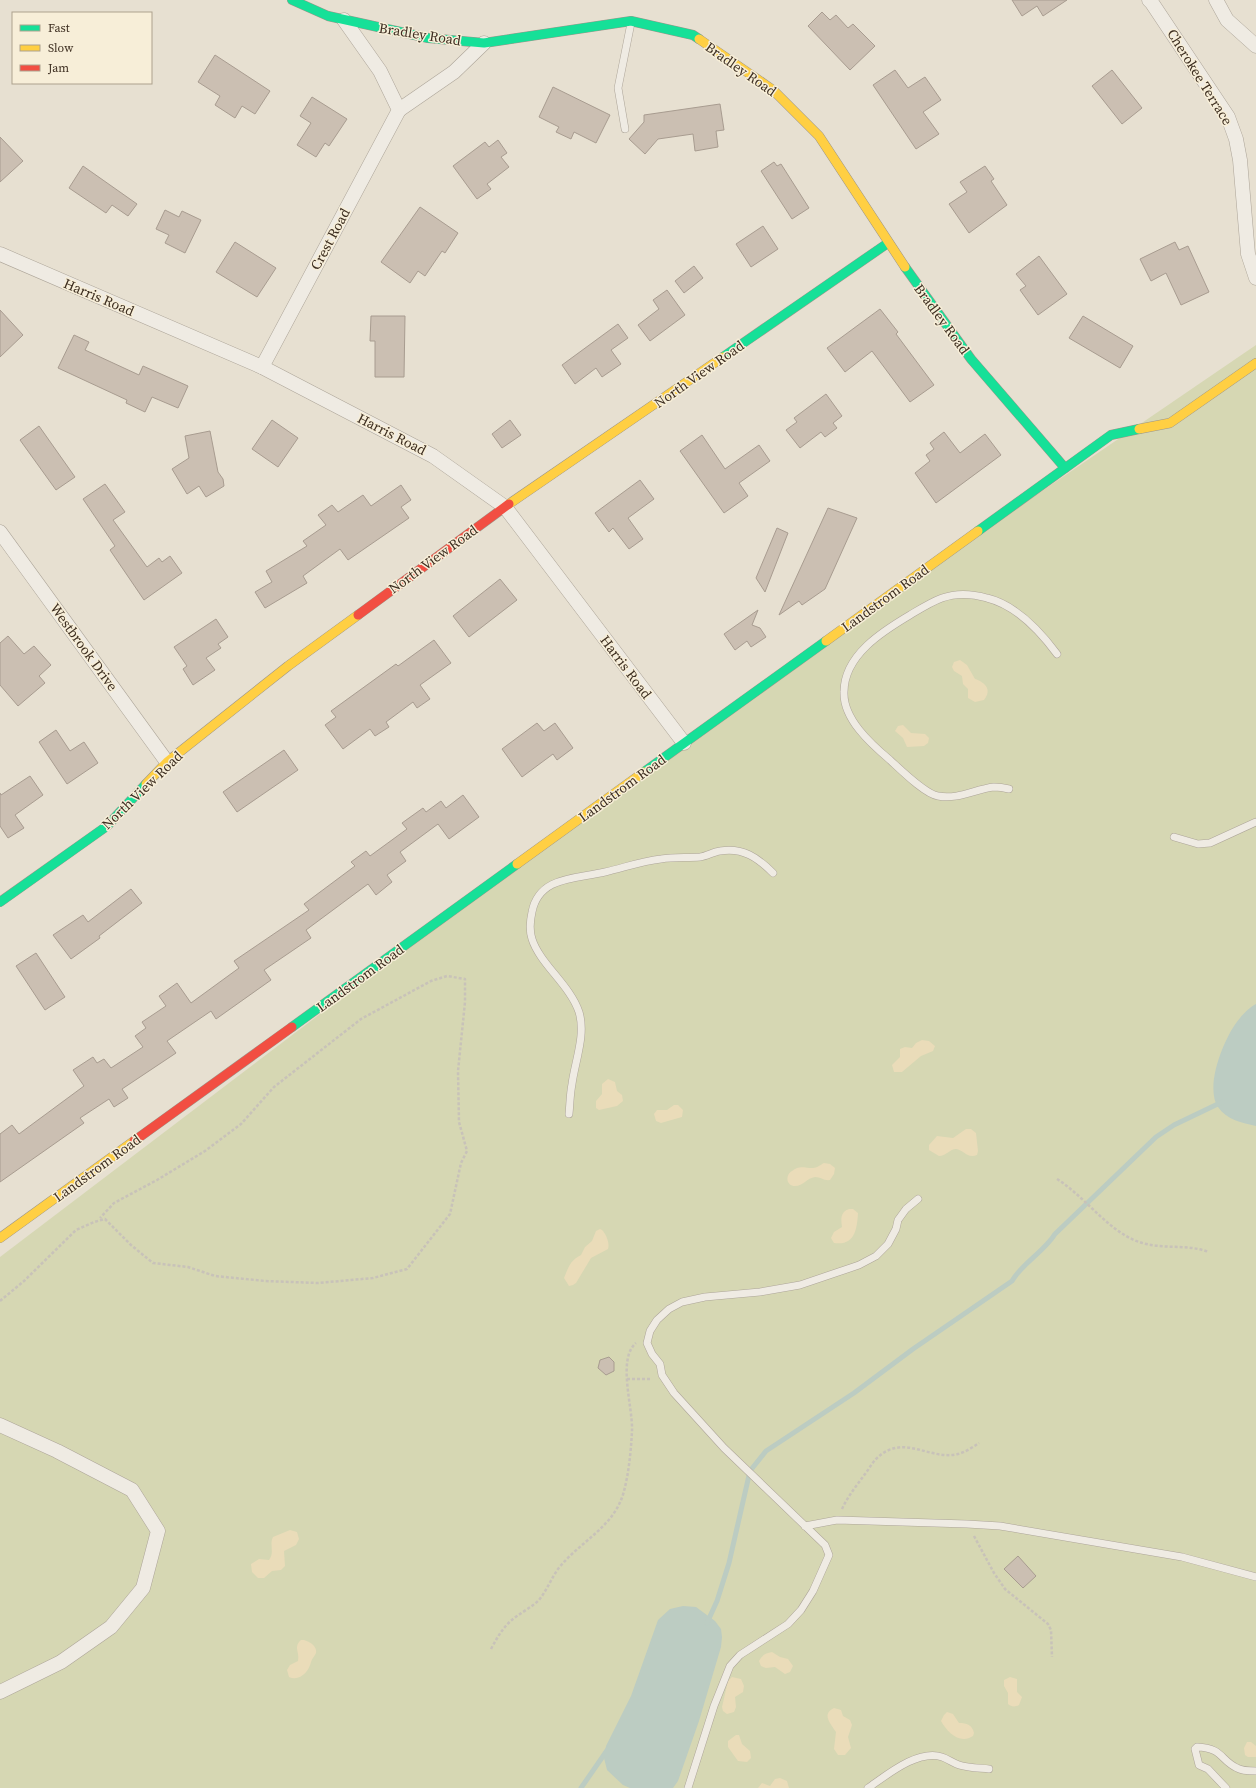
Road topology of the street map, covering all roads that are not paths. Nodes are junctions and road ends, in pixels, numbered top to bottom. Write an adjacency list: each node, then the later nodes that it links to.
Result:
1 (292, 0): 4 (street, Bradley Road)
2 (1149, 0): 12 (street, Cherokee Terrace)
3 (1216, 0): 7 (street)
4 (344, 20): 6 (street, Bradley Road); 8 (street)
5 (632, 21): 6 (street, Bradley Road); 9 (lane); 10 (street, Bradley Road)
6 (484, 43): 8 (street, Crest Road)
7 (1256, 46)
8 (399, 110): 14 (street, Crest Road)
9 (624, 129)
10 (888, 243): 15 (street, Bradley Road); 16 (street, North View Road)
11 (0, 254): 14 (street, Harris Road)
12 (1256, 278)
13 (1256, 363): 15 (street, Landstrom Road)
14 (262, 367): 16 (street, Harris Road)
15 (1065, 468): 19 (street, Landstrom Road)
16 (505, 507): 19 (street, Harris Road); 20 (street, North View Road)
17 (2, 540): 20 (street, Westbrook Drive)
18 (1058, 654): 21 (lane)
19 (684, 743): 28 (street, Landstrom Road)
20 (167, 762): 25 (street, North View Road)
21 (1009, 789)
22 (1256, 822): 23 (lane)
23 (1174, 837)
24 (773, 873): 26 (lane)
25 (0, 902)
26 (569, 1114)
27 (918, 1199): 30 (lane)
28 (0, 1238)
29 (0, 1425): 32 (street)
30 (806, 1526): 31 (lane); 35 (lane)
31 (1256, 1577)
32 (0, 1692)
33 (989, 1770): 36 (lane)
34 (1256, 1771): 37 (lane)
35 (688, 1788)
36 (868, 1788)
37 (1226, 1788)

